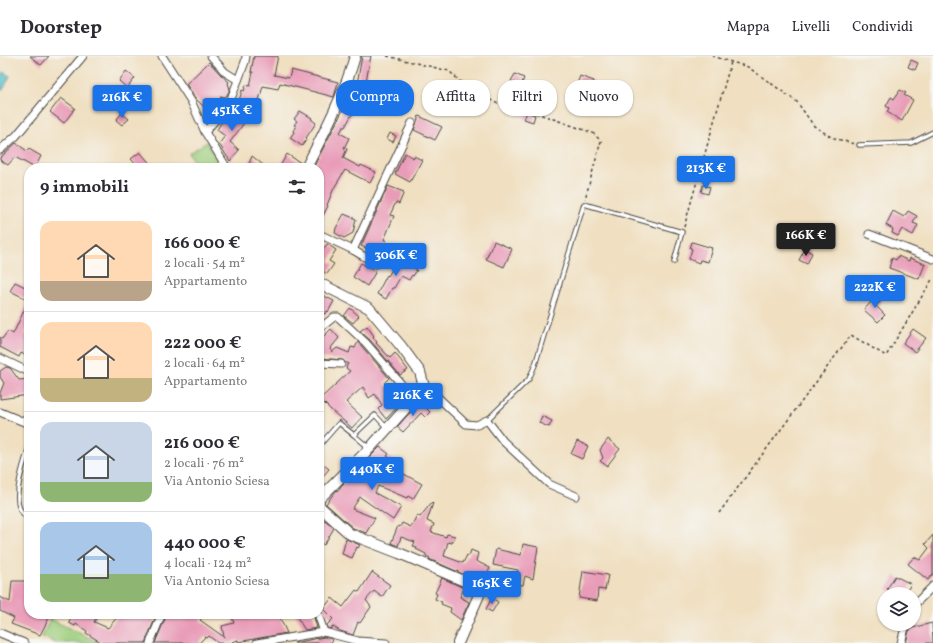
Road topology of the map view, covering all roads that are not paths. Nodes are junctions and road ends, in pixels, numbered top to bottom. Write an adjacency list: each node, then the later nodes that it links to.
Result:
1 (83, 56): 11 (street)
2 (162, 56): 8 (street)
3 (211, 56): 6 (street)
4 (246, 56): 6 (street)
5 (355, 56): 13 (street)
6 (238, 80): 8 (street)
7 (412, 123): 16 (street)
8 (206, 132): 12 (street)
9 (933, 132): 10 (lane)
10 (859, 145)
11 (0, 150)
12 (225, 163)
13 (308, 163)
14 (869, 234): 17 (street)
15 (324, 236): 16 (street)
16 (353, 250): 19 (street)
17 (933, 259)
18 (674, 262): 29 (lane)
19 (377, 264)
20 (324, 286): 26 (street)
21 (324, 325): 27 (street)
22 (0, 358): 25 (street)
23 (324, 363): 24 (street)
24 (341, 364)
25 (24, 370)
26 (423, 383): 27 (street); 29 (street)
27 (414, 399): 31 (street)
28 (0, 412): 30 (street)
29 (487, 420): 37 (street)
30 (24, 422)
31 (388, 428): 32 (lane); 34 (street)
32 (354, 435): 33 (lane); 34 (lane)
33 (324, 440)
34 (370, 448): 36 (street)
35 (24, 461): 39 (lane)
36 (324, 494)
37 (576, 496)
38 (324, 511): 51 (street)
39 (24, 514)
40 (933, 586): 41 (street)
41 (921, 598)
42 (160, 619): 48 (street)
43 (320, 619): 45 (street)
44 (904, 631): 52 (street)
45 (324, 632): 49 (street); 50 (street)
46 (0, 633): 47 (street)
47 (24, 643)
48 (150, 643)
49 (257, 643)
50 (386, 643)
51 (458, 643)
52 (901, 643)

